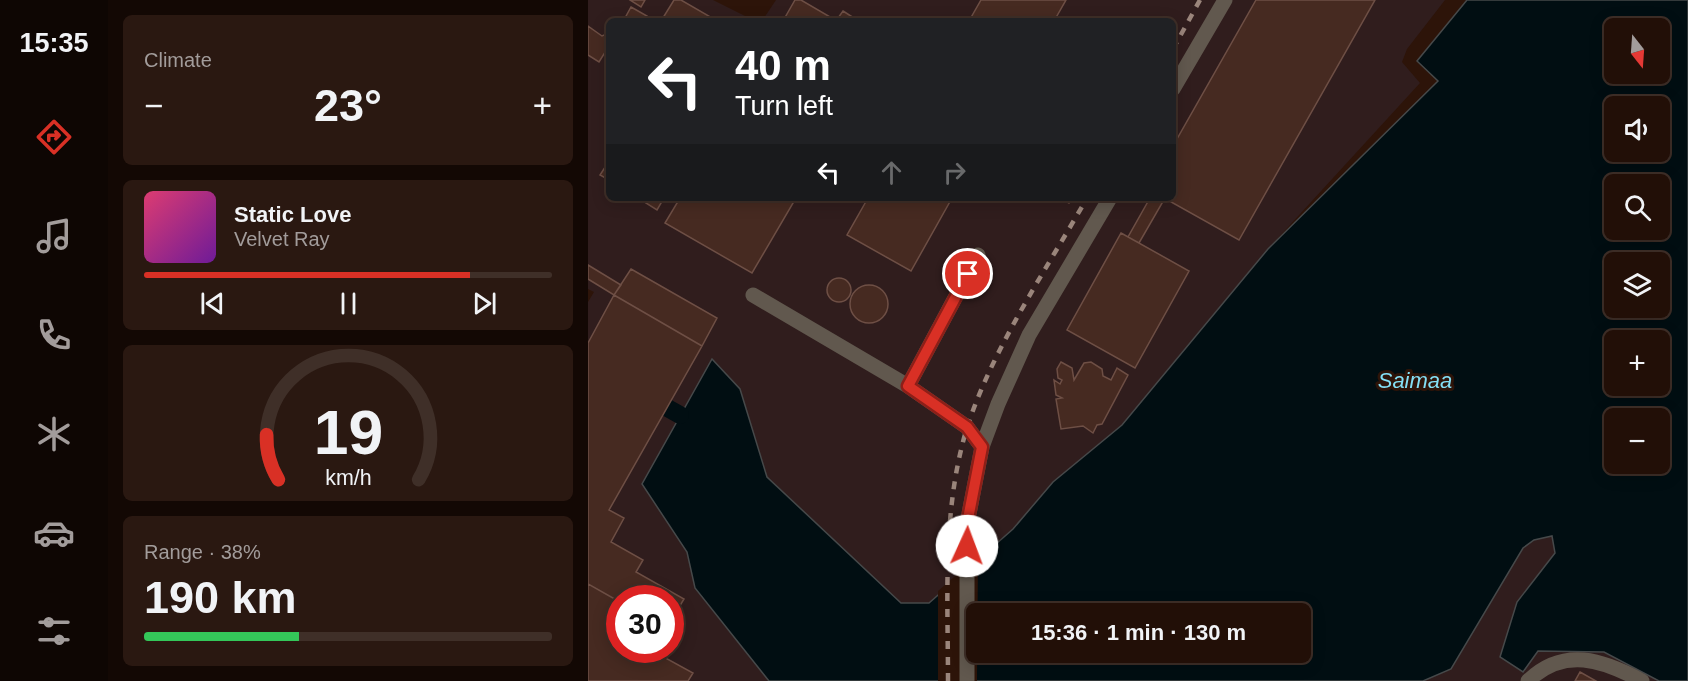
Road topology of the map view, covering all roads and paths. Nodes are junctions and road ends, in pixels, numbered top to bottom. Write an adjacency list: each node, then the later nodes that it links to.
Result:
1 (1225, 0): 2 (street)
2 (1176, 84)
3 (1108, 201): 7 (street)
4 (978, 255): 6 (street)
5 (753, 296): 6 (street)
6 (908, 386): 7 (street)
7 (982, 447): 8 (street)
8 (967, 681)
9 (1528, 681): 10 (street)
10 (1642, 681)

